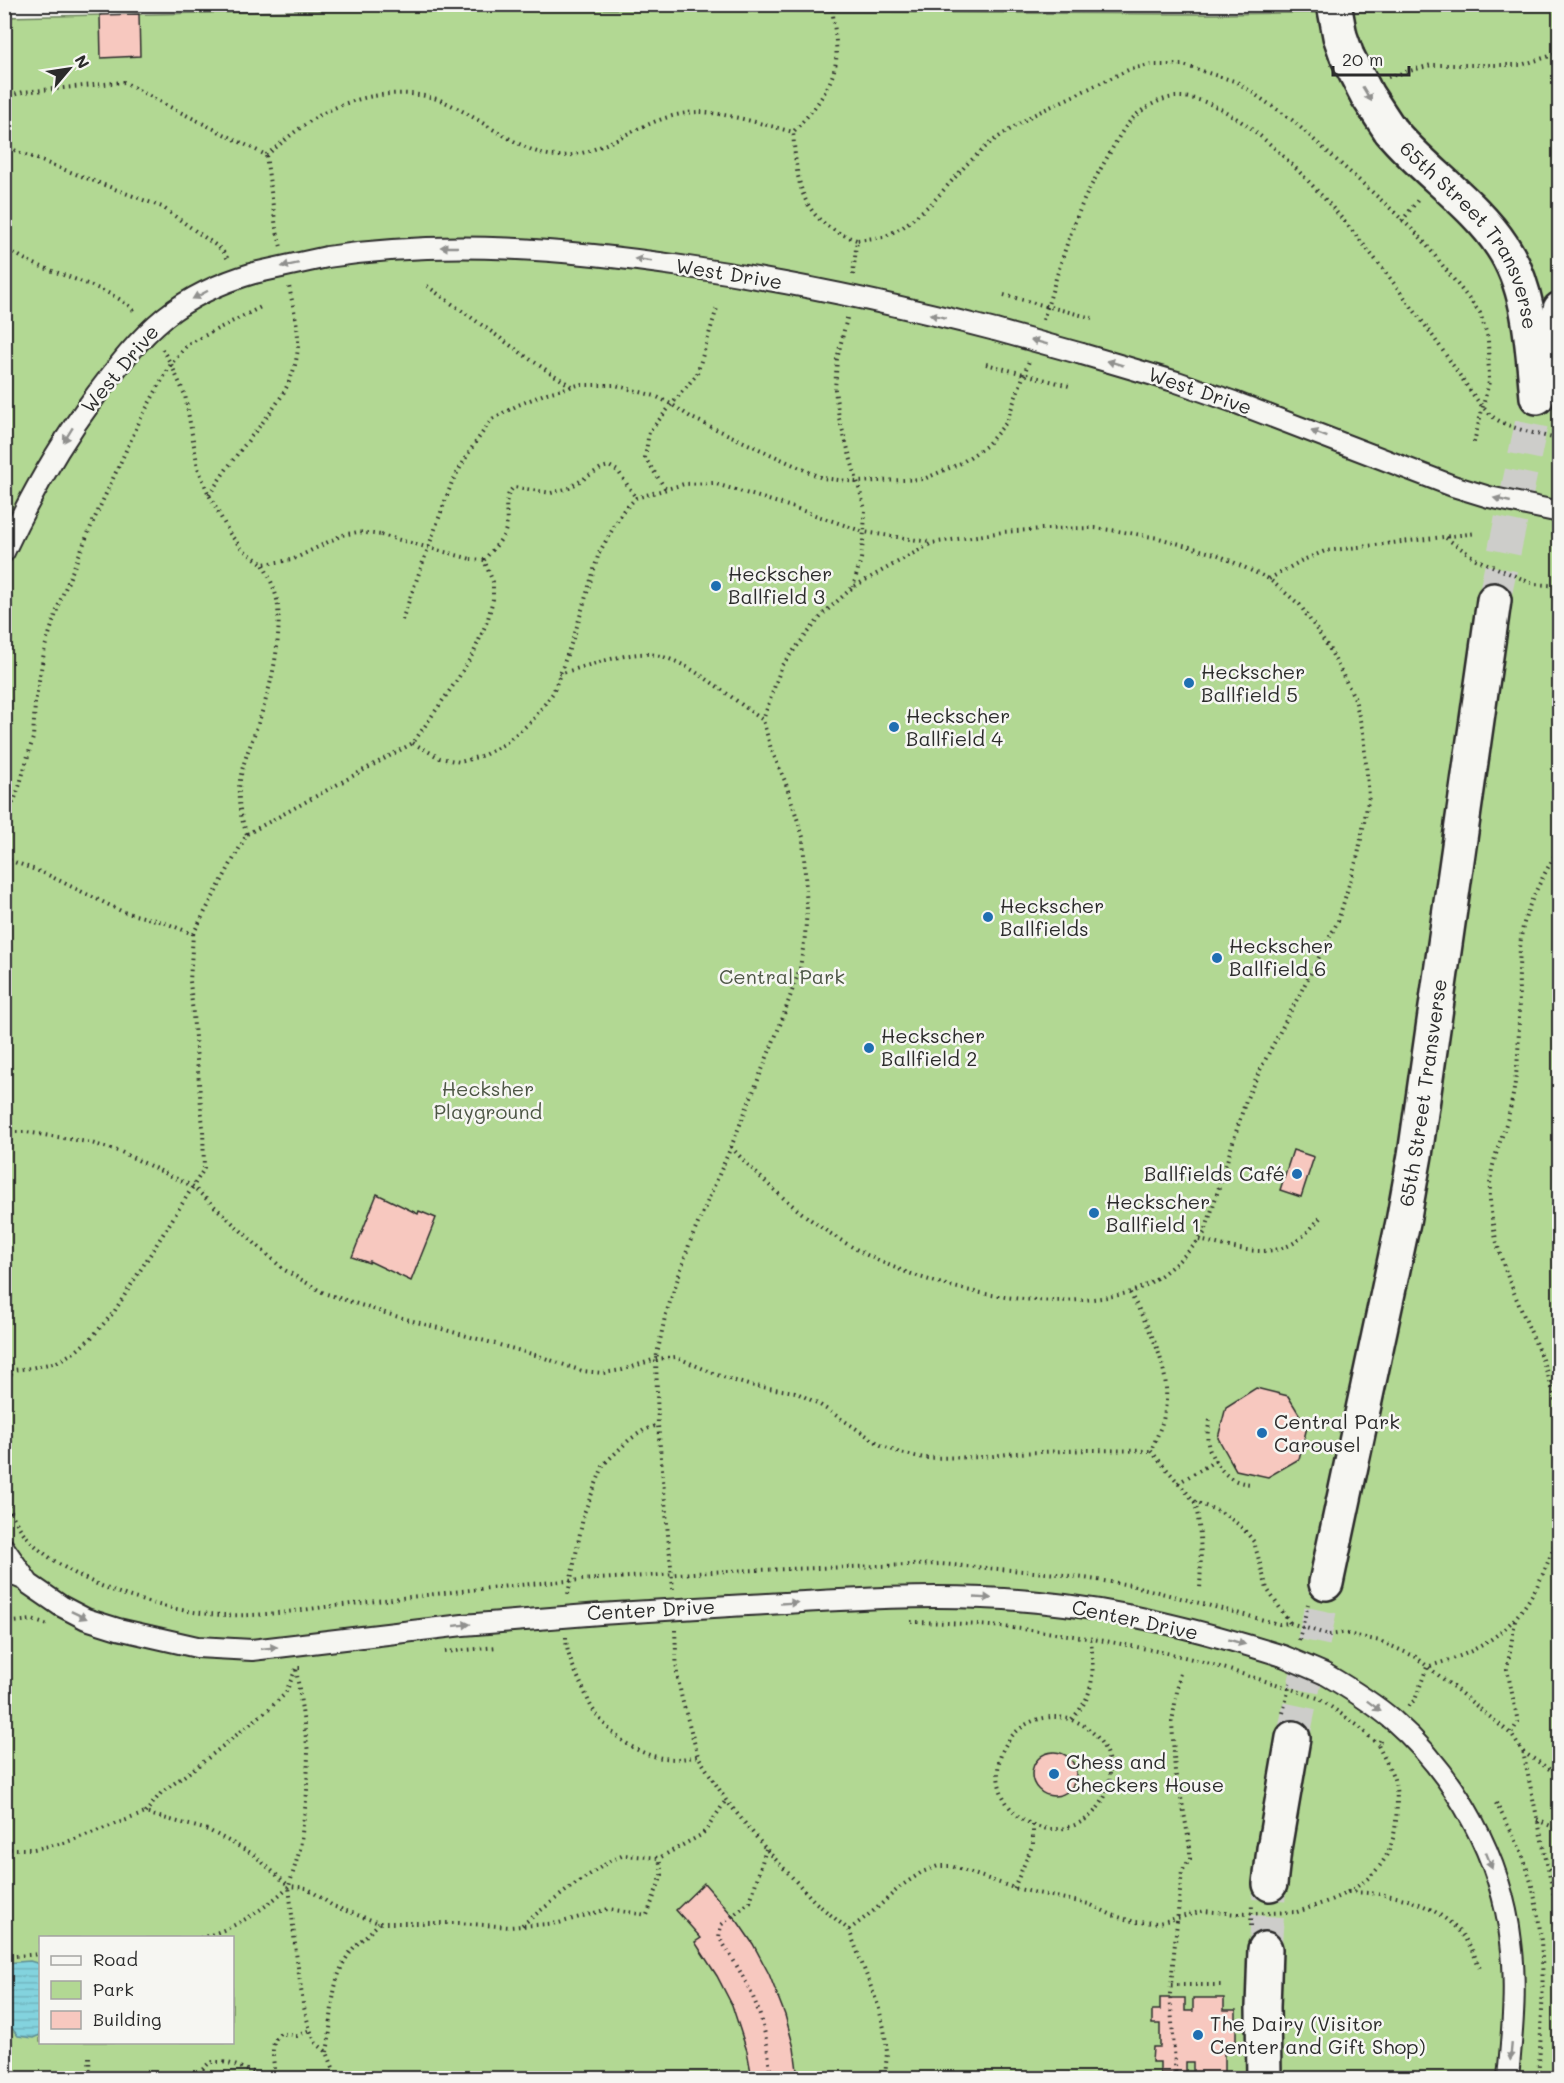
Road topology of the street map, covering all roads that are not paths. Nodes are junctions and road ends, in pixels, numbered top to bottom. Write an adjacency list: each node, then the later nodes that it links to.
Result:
1 (1334, 4): 2 (main road, 65th Street Transverse, one-way to 2, bridge)
2 (1560, 309)
3 (1560, 512): 4 (street, West Drive, one-way to 4, bridge)
4 (4, 552)
5 (1494, 600): 8 (main road, 65th Street Transverse)
6 (4, 1548): 9 (street, Center Drive)
7 (4, 1574): 9 (lane, Center Drive)
8 (1326, 1583)
9 (29, 1584): 14 (street, Center Drive, one-way to 14, bridge)
10 (1293, 1738): 11 (main road)
11 (1270, 1884)
12 (1265, 1949): 13 (main road)
13 (1264, 2079)
14 (1508, 2079)

